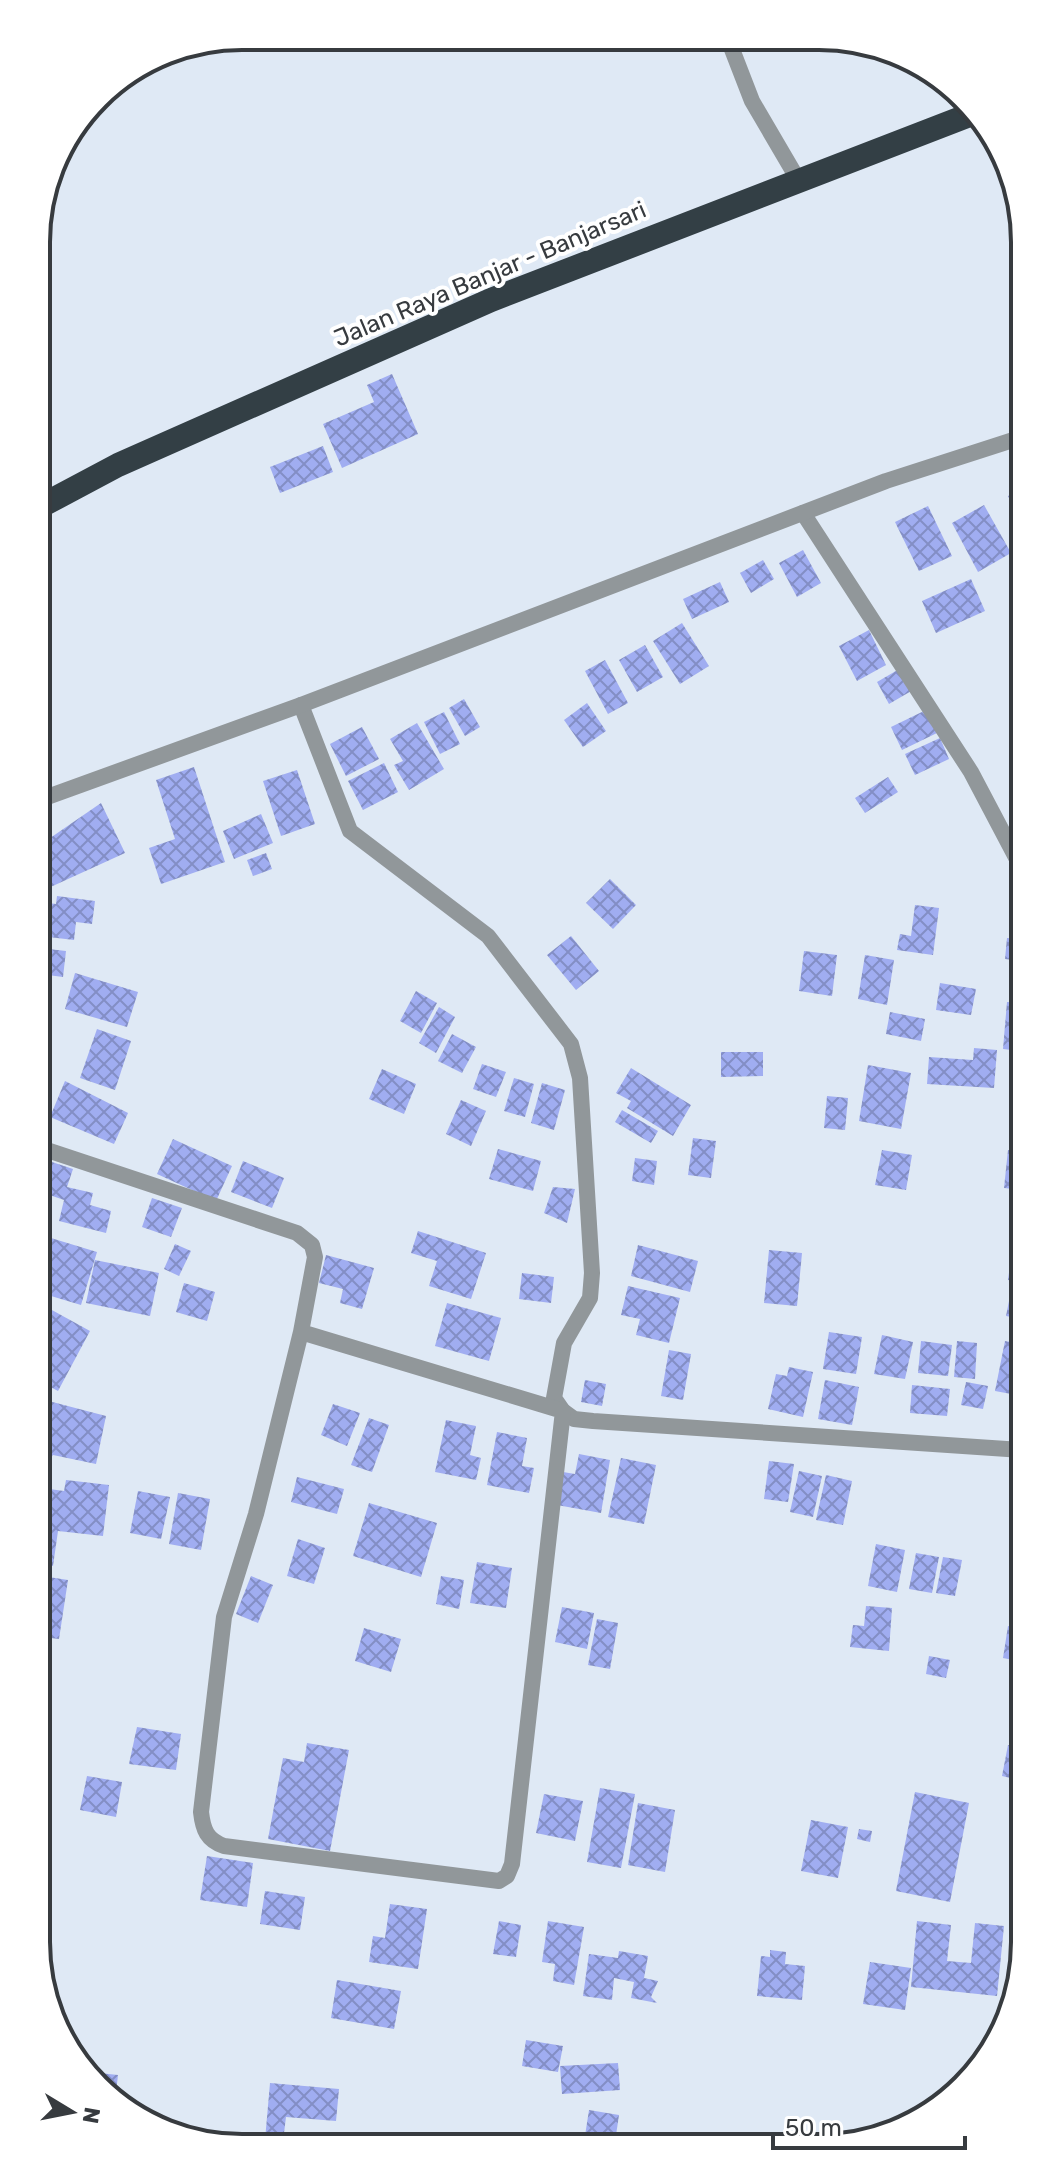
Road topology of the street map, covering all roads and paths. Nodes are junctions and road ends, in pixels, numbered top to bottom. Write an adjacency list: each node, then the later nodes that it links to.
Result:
1 (732, 50): 3 (street)
2 (965, 117): 3 (highway, Jalan Raya Banjar - Banjarsari)
3 (800, 183): 5 (highway, Jalan Raya Banjar - Banjarsari)
4 (1011, 441): 6 (street)
5 (50, 501)
6 (803, 513): 7 (street); 9 (street)
7 (301, 705): 8 (street); 12 (street)
8 (50, 796)
9 (1011, 848)
10 (50, 1151): 11 (street)
11 (301, 1332): 12 (street); 12 (street)
12 (563, 1411): 13 (street)
13 (1011, 1449)

